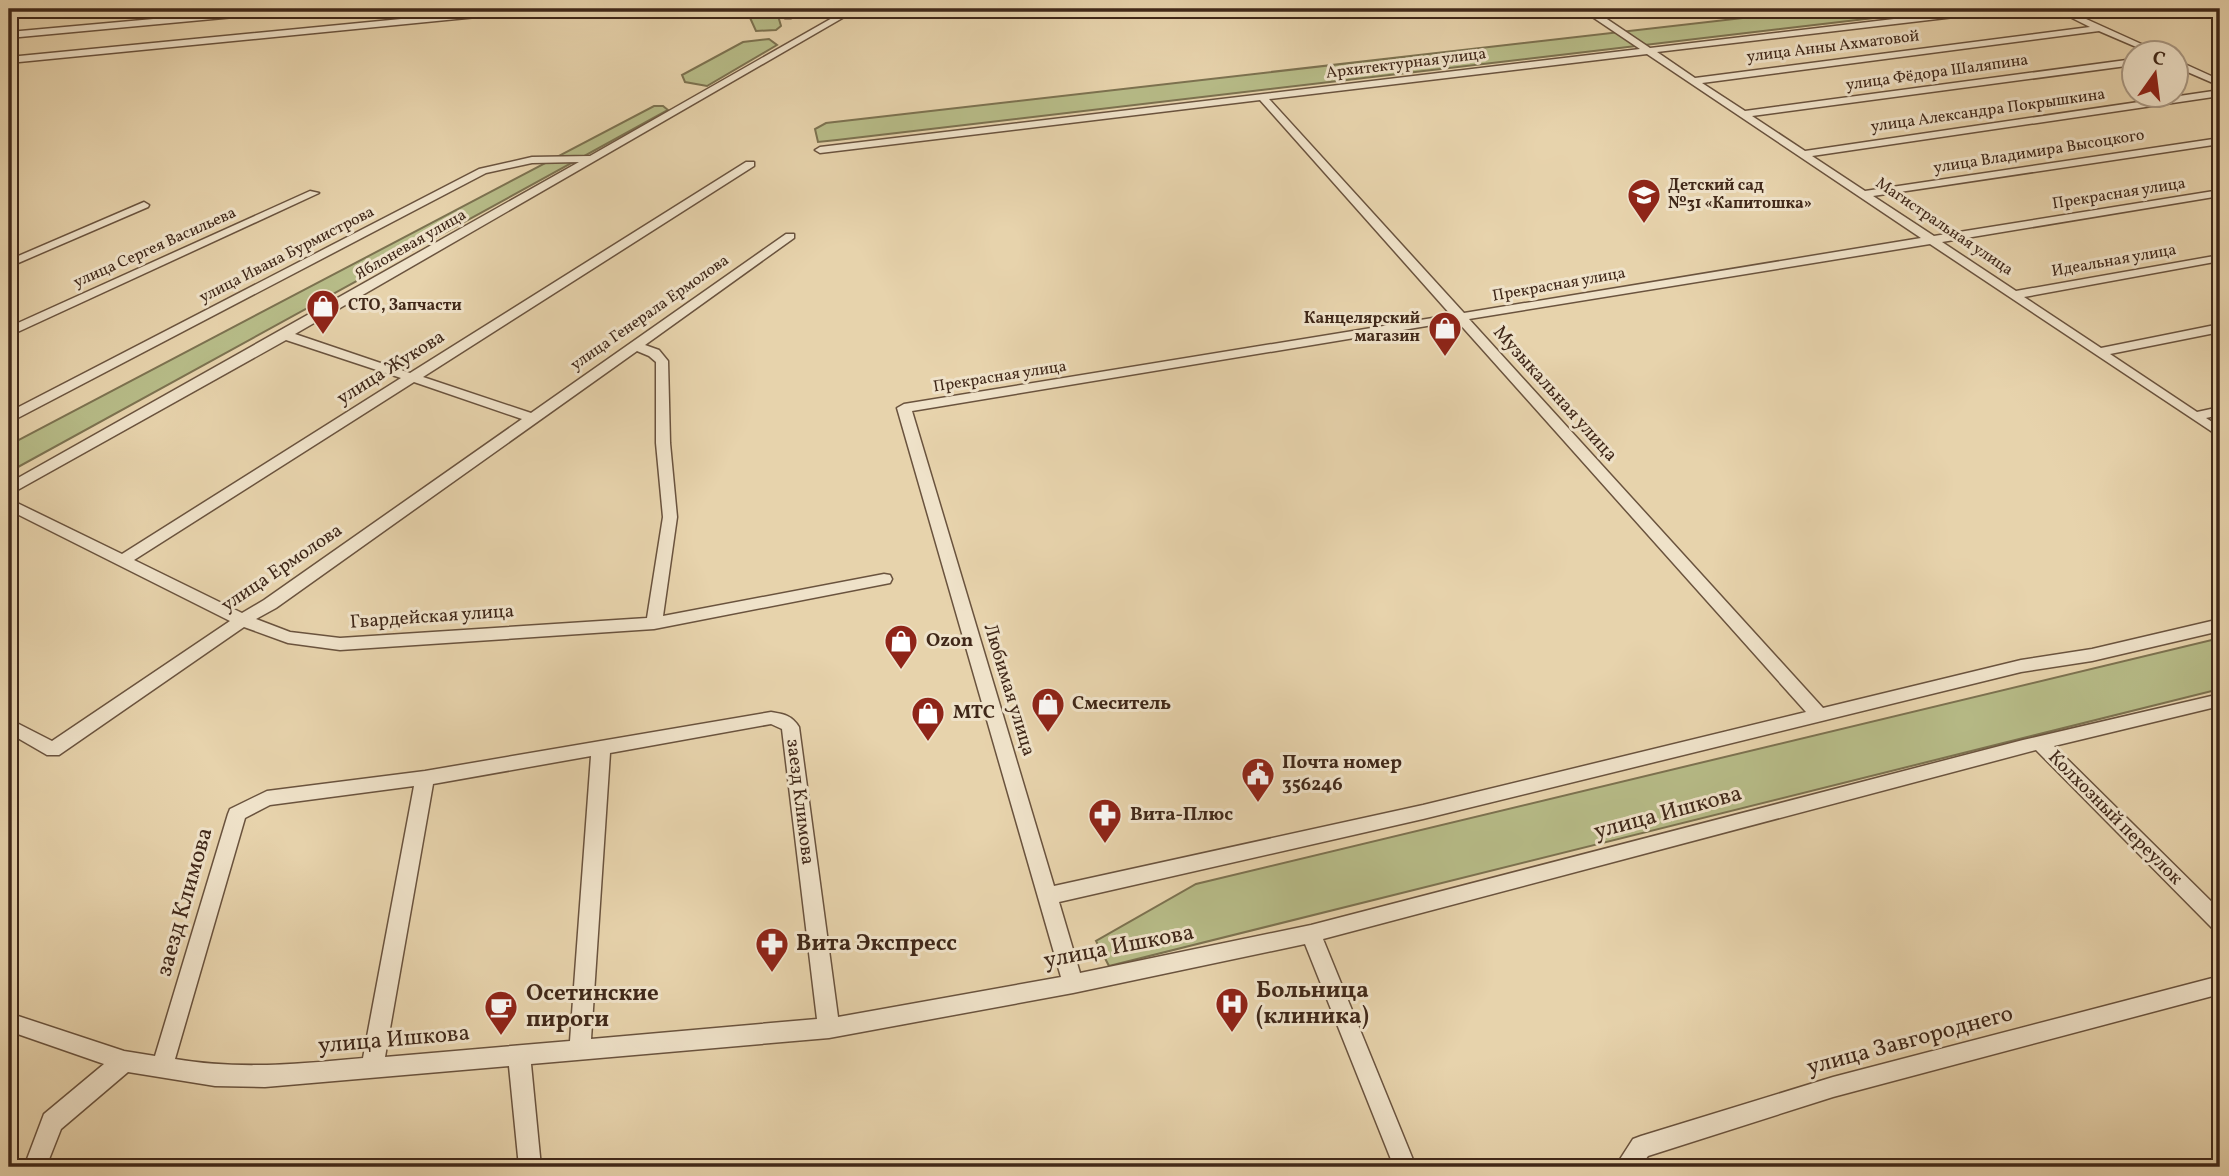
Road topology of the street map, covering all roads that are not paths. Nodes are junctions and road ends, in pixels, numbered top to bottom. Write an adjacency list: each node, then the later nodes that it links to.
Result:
1 (33, 9): 11 (street)
2 (176, 9): 13 (street)
3 (289, 9): 13 (street)
4 (528, 9): 12 (street)
5 (854, 9): 30 (street, Яблоневая улица)
6 (1550, 9): 7 (street)
7 (1586, 9): 8 (street); 18 (street, Магистральная улица)
8 (1593, 9)
9 (1997, 9): 18 (street, Архитектурная улица)
10 (2058, 9): 14 (street)
11 (9, 11)
12 (460, 12): 17 (street)
13 (170, 20): 15 (street); 17 (street)
14 (2101, 28): 16 (street); 22 (street, улица Анны Ахматовой)
15 (9, 35)
16 (2123, 38)
17 (158, 45): 19 (street)
18 (1648, 50): 22 (street, Магистральная улица); 25 (street, Архитектурная улица)
19 (9, 60)
20 (2120, 64): 26 (street, улица Фёдора Шаляпина)
21 (2190, 69): 23 (street)
22 (1693, 81): 26 (street, Магистральная улица)
23 (2220, 83)
24 (2220, 93): 29 (street, улица Александра Покрышкина)
25 (1262, 97): 28 (street, Архитектурная улица); 41 (street, Музыкальная улица)
26 (1744, 114): 29 (street, Магистральная улица)
27 (2220, 141): 34 (street, улица Владимира Высоцкого)
28 (820, 150)
29 (1802, 154): 34 (street, Магистральная улица)
30 (591, 159): 44 (street, Яблоневая улица); 51 (street, улица Ивана Бурмистрова)
31 (750, 164): 47 (street, улица Жукова)
32 (314, 193): 43 (street, улица Сергея Васильева)
33 (2220, 193): 37 (street, Прекрасная улица)
34 (1863, 194): 37 (street, Магистральная улица)
35 (144, 205): 39 (street)
36 (790, 236): 45 (street, улица Генерала Ермолова)
37 (1933, 241): 40 (street, Магистральная улица); 41 (street, Прекрасная улица)
38 (2220, 258): 40 (street, Идеальная улица)
39 (9, 264)
40 (2014, 295): 46 (street, Магистральная улица)
41 (1461, 318): 48 (street, Прекрасная улица); 62 (street, Музыкальная улица)
42 (2220, 328): 46 (street)
43 (9, 332)
44 (285, 335): 47 (street); 54 (street, Яблоневая улица)
45 (636, 346): 52 (street, улица Генерала Ермолова); 59 (street)
46 (2099, 352): 50 (street, Магистральная улица)
47 (411, 378): 52 (street); 56 (street, улица Жукова)
48 (904, 408): 67 (street, Любимая улица)
49 (2220, 411): 50 (street)
50 (2195, 416): 53 (street, Магистральная улица)
51 (9, 417)
52 (530, 417): 58 (street, улица Ермолова)
53 (2220, 433)
54 (9, 489)
55 (9, 504): 56 (street, Гвардейская улица)
56 (123, 560): 58 (street, Гвардейская улица)
57 (884, 579): 59 (street, Гвардейская улица)
58 (242, 620): 59 (street, Гвардейская улица); 63 (street, улица Ермолова)
59 (654, 623)
60 (2220, 625): 62 (street)
61 (2220, 700): 64 (street, улица Ишкова)
62 (1820, 716): 67 (street)
63 (9, 724)
64 (2040, 743): 68 (street, Колхозный переулок); 69 (street, улица Ишкова)
65 (601, 747): 66 (street, заезд Климова); 73 (street, заезд Климова); 74 (street)
66 (425, 778): 77 (street, заезд Климова); 78 (street)
67 (1047, 896): 70 (street, Любимая улица)
68 (2220, 923)
69 (1311, 934): 70 (street, улица Ишкова); 81 (street)
70 (1073, 984): 73 (street, улица Ишкова)
71 (2220, 985): 82 (street, улица Завгороднего)
72 (9, 1023): 76 (street, улица Ишкова)
73 (829, 1028): 74 (street, улица Ишкова)
74 (580, 1049): 75 (street, улица Ишкова)
75 (519, 1057): 78 (street, улица Ишкова); 80 (street)
76 (124, 1061): 77 (street, улица Ишкова); 79 (street)
77 (162, 1068): 78 (street, улица Ишкова)
78 (372, 1068)
79 (35, 1167)
80 (530, 1167)
81 (1405, 1167)
82 (1626, 1167)

